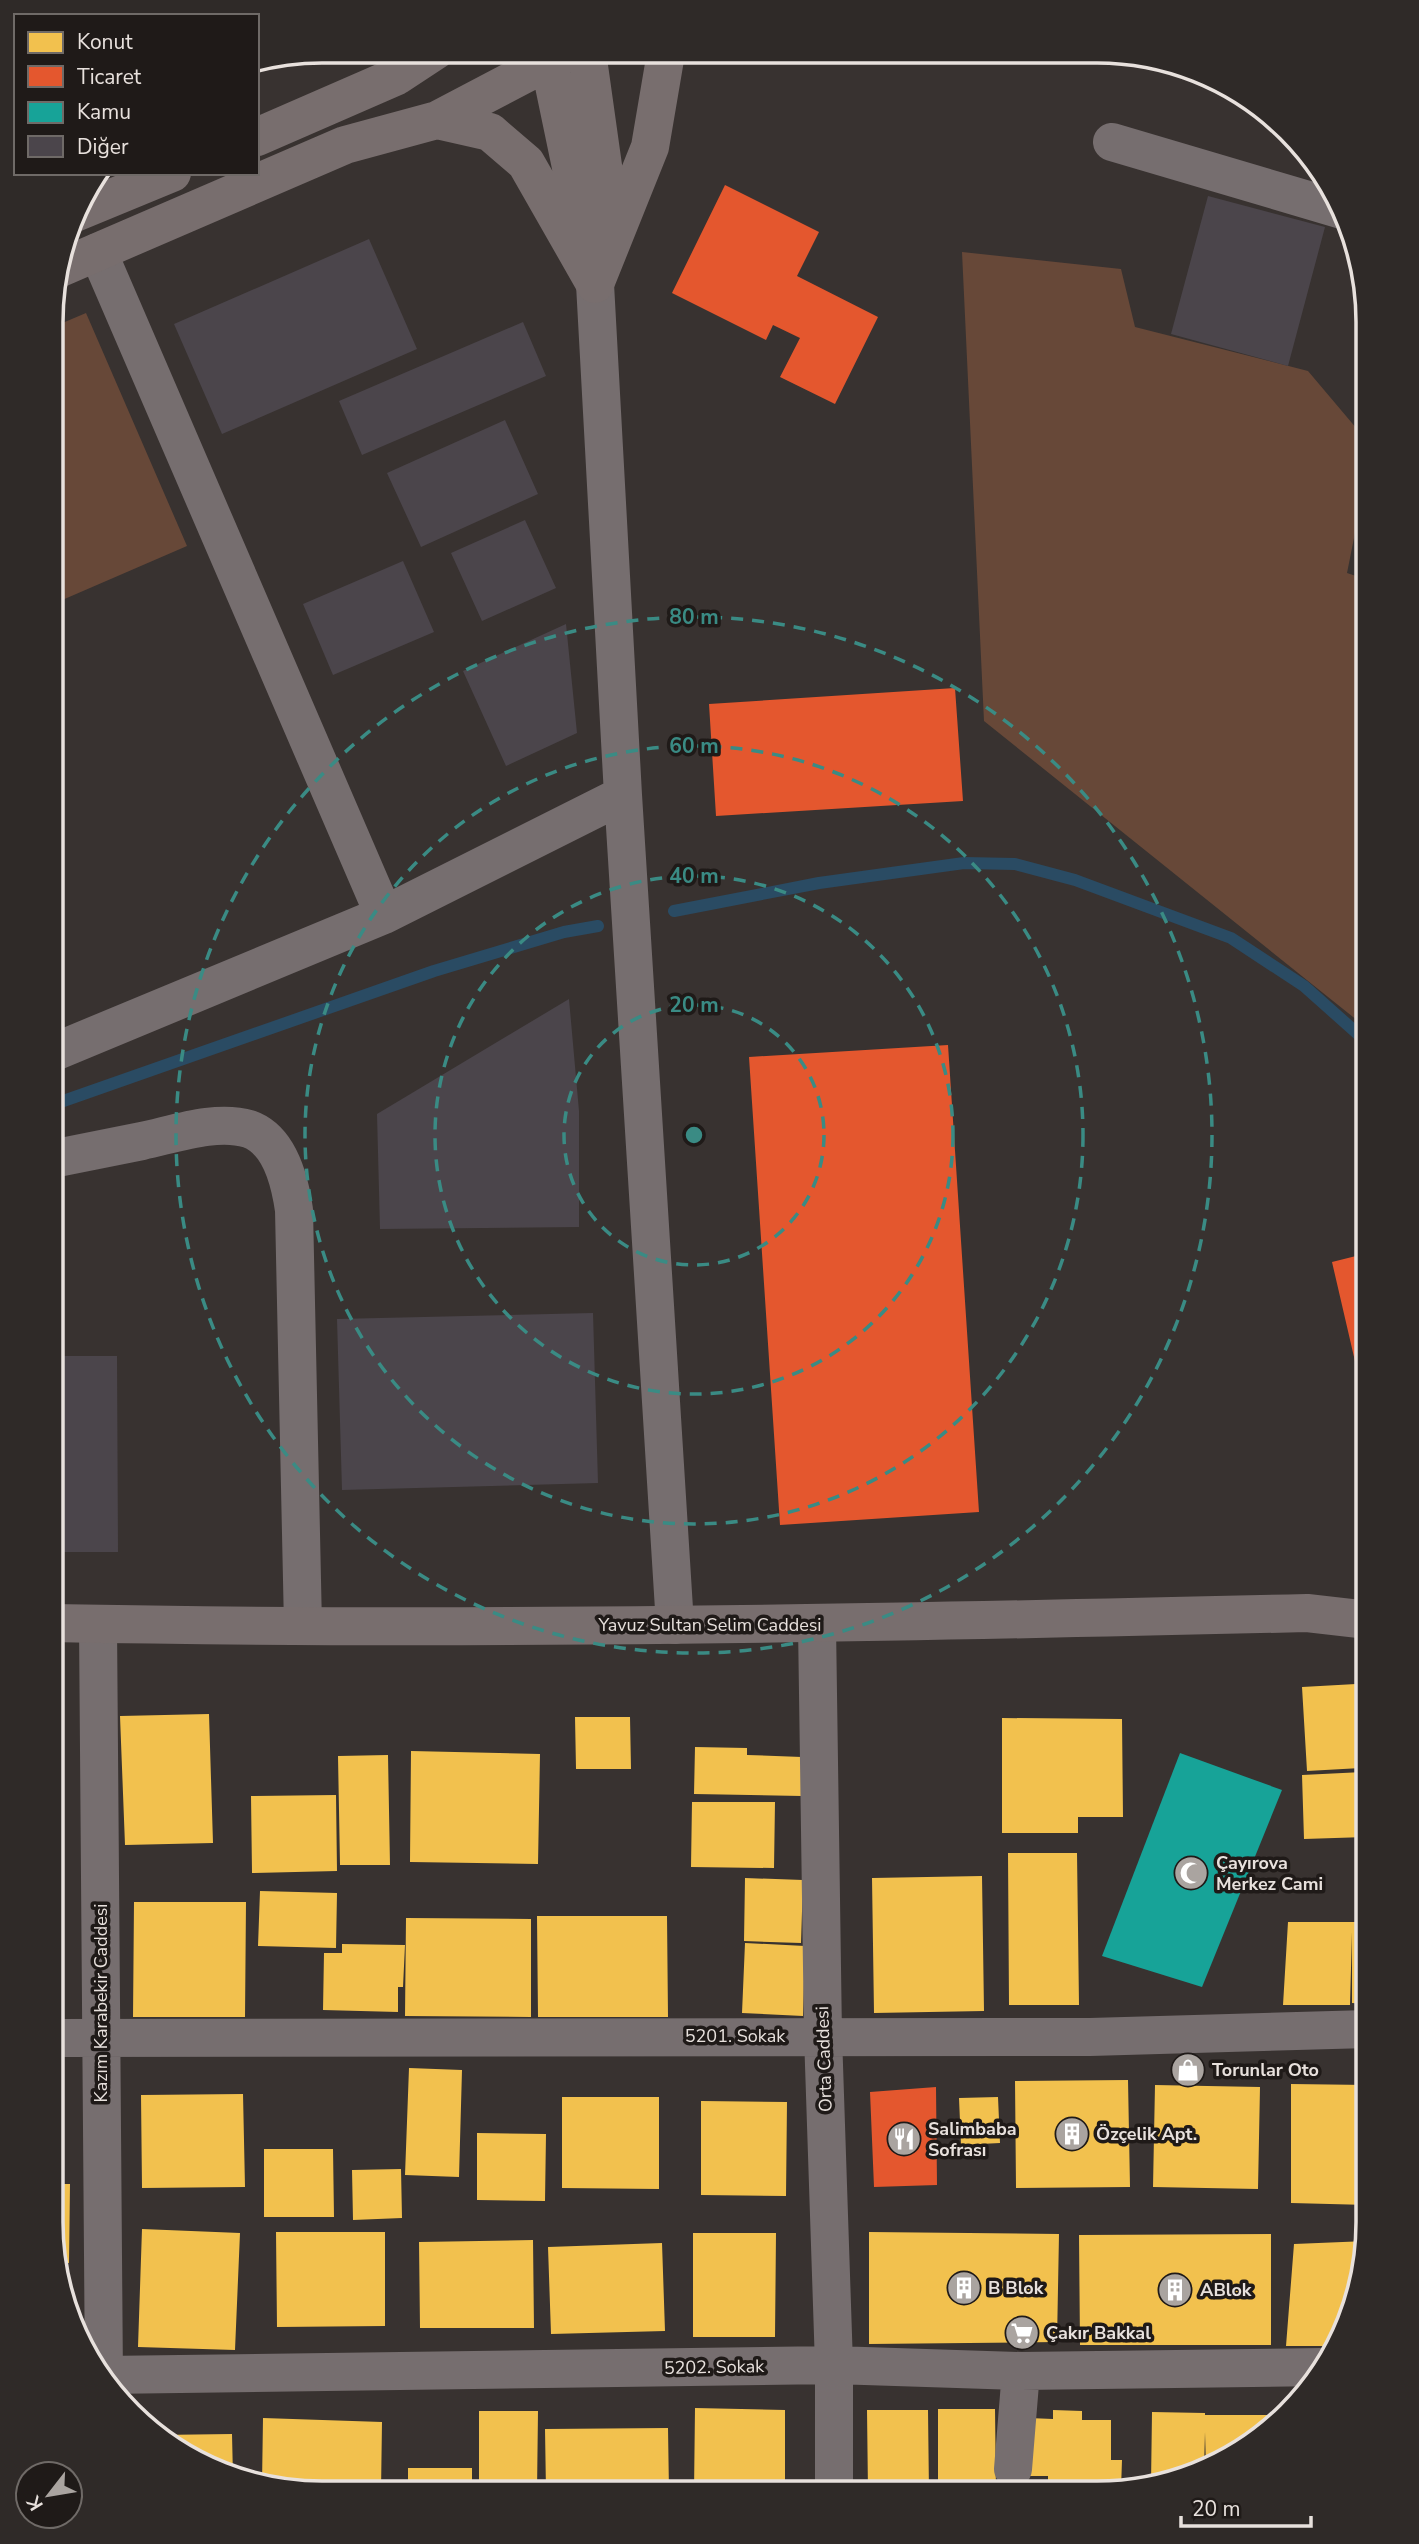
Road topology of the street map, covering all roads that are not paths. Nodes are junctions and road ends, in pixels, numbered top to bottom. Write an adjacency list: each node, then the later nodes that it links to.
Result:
1 (376, 63): 7 (main road)
2 (417, 63): 7 (main road)
3 (542, 63): 8 (main road)
4 (556, 63): 17 (main road)
5 (589, 63): 14 (main road)
6 (664, 63): 14 (main road)
7 (313, 114): 9 (main road)
8 (437, 120): 15 (main road); 17 (main road)
9 (259, 136)
10 (1112, 142): 12 (street)
11 (167, 175): 13 (main road)
12 (1328, 206)
13 (90, 207)
14 (613, 239): 17 (main road)
15 (98, 252): 16 (main road); 19 (street)
16 (70, 264)
17 (595, 284): 18 (street)
18 (624, 794): 19 (street); 25 (street)
19 (384, 915): 20 (street)
20 (63, 1048)
21 (63, 1157): 27 (street)
22 (1356, 1619): 26 (main road, Yavuz Sultan Selim Caddesi)
23 (63, 1623): 24 (main road, Yavuz Sultan Selim Caddesi)
24 (98, 1624): 27 (main road, Yavuz Sultan Selim Caddesi); 31 (street, Kazım Karabekir Caddesi)
25 (675, 1625): 26 (main road, Yavuz Sultan Selim Caddesi); 27 (main road, Yavuz Sultan Selim Caddesi)
26 (817, 1625): 29 (street, Orta Caddesi)
27 (303, 1626)
28 (1356, 2029): 29 (street, 5201. Sokak)
29 (823, 2035): 31 (street, 5201. Sokak); 33 (street, Orta Caddesi)
30 (63, 2038): 31 (street, 5201. Sokak)
31 (102, 2038): 32 (street, Kazım Karabekir Caddesi)
32 (104, 2361)
33 (834, 2365): 35 (street, 5202. Sokak); 36 (street, 5202. Sokak); 38 (street, Orta Caddesi)
34 (1311, 2367): 35 (street, 5202. Sokak)
35 (1021, 2371): 37 (street)
36 (115, 2378)
37 (1013, 2469)
38 (834, 2481)

